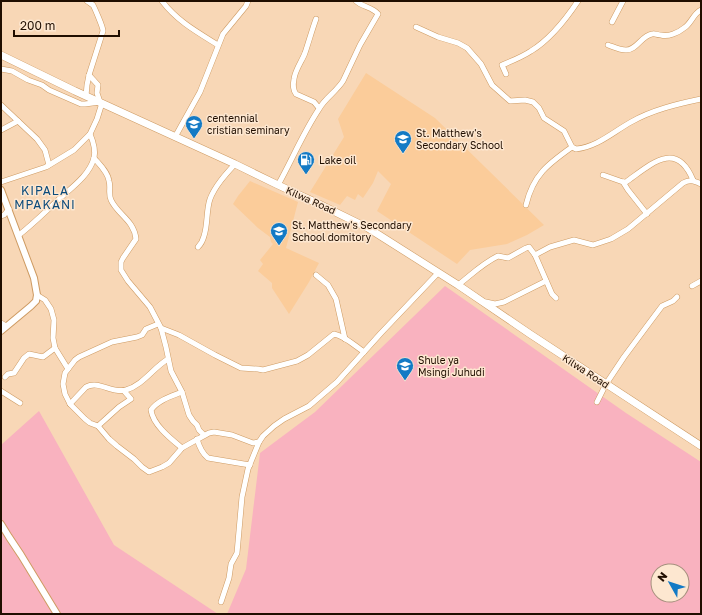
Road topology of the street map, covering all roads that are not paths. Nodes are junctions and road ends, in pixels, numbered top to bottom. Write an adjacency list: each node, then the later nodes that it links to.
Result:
1 (87, 1): 16 (street)
2 (162, 1): 11 (street)
3 (248, 1): 11 (street)
4 (356, 1): 21 (street)
5 (622, 1): 9 (street)
6 (577, 2): 15 (street)
7 (701, 10): 12 (street)
8 (316, 19): 21 (street)
9 (612, 22)
10 (416, 27): 26 (street)
11 (218, 44): 25 (street)
12 (608, 45)
13 (1, 55): 17 (highway, Kilwa Road)
14 (1, 69): 19 (street)
15 (506, 74)
16 (89, 75): 17 (street); 19 (street)
17 (86, 96): 19 (highway, Kilwa Road)
18 (701, 100): 26 (street)
19 (101, 103): 24 (street); 25 (highway, Kilwa Road)
20 (1, 105): 22 (street)
21 (319, 108): 35 (street)
22 (18, 121): 23 (street); 29 (street)
23 (1, 130)
24 (90, 134): 27 (street); 29 (street)
25 (175, 137): 28 (highway, Kilwa Road)
26 (572, 147): 37 (street)
27 (94, 158): 41 (street); 55 (street)
28 (235, 164): 35 (highway, Kilwa Road); 42 (street)
29 (49, 165): 32 (street)
30 (603, 175): 33 (street)
31 (693, 180): 33 (street); 34 (street); 39 (street)
32 (1, 182)
33 (623, 182): 39 (street)
34 (701, 184)
35 (278, 186): 44 (highway, Kilwa Road)
36 (1, 190): 38 (main road)
37 (526, 205)
38 (8, 209): 40 (street); 41 (main road)
39 (647, 214): 43 (street)
40 (1, 216)
41 (19, 235): 50 (main road)
42 (198, 247)
43 (535, 255): 46 (street); 48 (street)
44 (438, 273): 48 (highway, Kilwa Road); 59 (street)
45 (316, 275): 57 (street)
46 (546, 280): 52 (street); 53 (street)
47 (701, 281): 49 (street)
48 (458, 286): 53 (highway, Kilwa Road)
49 (692, 286)
50 (37, 295): 54 (main road); 58 (street)
51 (677, 297): 63 (street)
52 (556, 298)
53 (481, 302): 63 (highway, Kilwa Road)
54 (4, 324): 56 (main road)
55 (160, 326): 57 (street); 60 (street); 61 (street)
56 (1, 331)
57 (344, 338): 59 (street)
58 (55, 348): 61 (street); 62 (street)
59 (364, 352): 73 (street)
60 (168, 359): 64 (street); 66 (street)
61 (68, 369): 69 (street)
62 (5, 377)
63 (606, 384): 67 (street); 74 (highway, Kilwa Road)
64 (124, 390): 69 (street); 70 (street)
65 (1, 391): 68 (street)
66 (182, 392): 71 (street); 75 (street)
67 (597, 402)
68 (20, 403)
69 (70, 404): 70 (street)
70 (98, 426): 75 (street)
71 (204, 435): 72 (street); 73 (street)
72 (197, 439): 75 (street); 76 (street)
73 (259, 442): 76 (street)
74 (701, 446)
75 (182, 448)
76 (250, 465): 78 (street)
77 (1, 524): 79 (main road)
78 (221, 602)
79 (57, 614)

